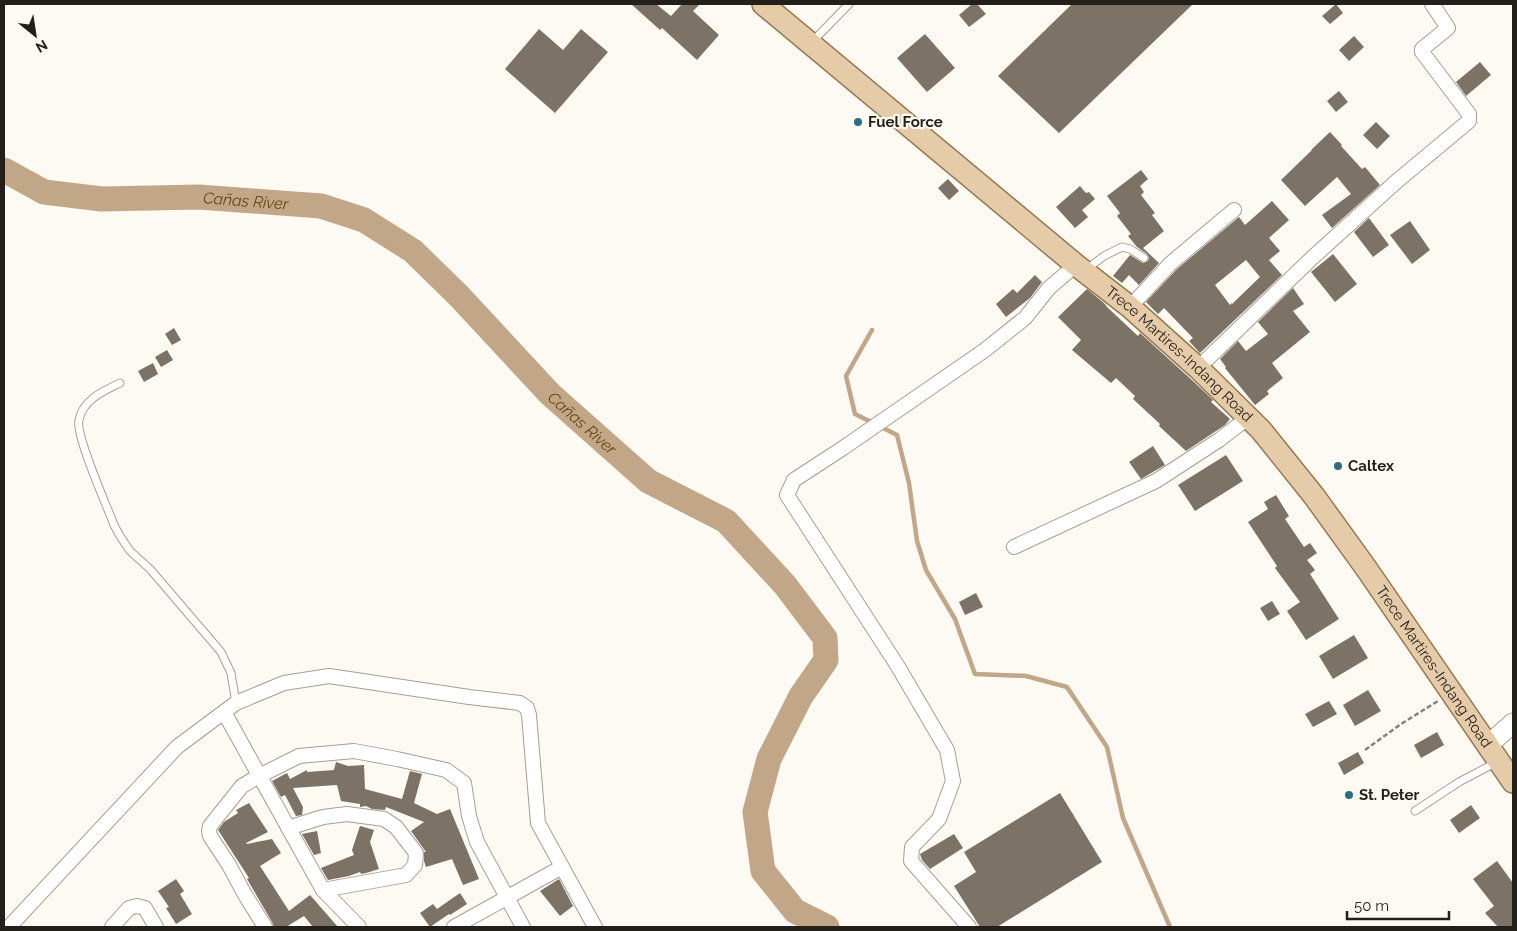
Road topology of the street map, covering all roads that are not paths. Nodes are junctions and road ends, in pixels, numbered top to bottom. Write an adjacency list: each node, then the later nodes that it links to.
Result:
1 (763, 4): 4 (main road, Trece Martires-Indang Road)
2 (849, 4): 4 (lane)
3 (1432, 4): 9 (street)
4 (811, 43): 7 (main road, Trece Martires-Indang Road)
5 (1234, 210): 8 (street)
6 (1144, 258): 7 (lane)
7 (1080, 268): 8 (main road, Trece Martires-Indang Road); 31 (street)
8 (1130, 307): 9 (main road, Trece Martires-Indang Road)
9 (1198, 368): 11 (main road, Trece Martires-Indang Road)
10 (120, 383): 13 (lane)
11 (1249, 417): 12 (street); 16 (main road, Trece Martires-Indang Road)
12 (1014, 547)
13 (236, 703): 14 (street); 20 (street)
14 (224, 712): 17 (street); 23 (street)
15 (1513, 723): 16 (street)
16 (1502, 764): 18 (lane)
17 (259, 776): 19 (street); 22 (street); 26 (street)
18 (1416, 811)
19 (288, 828): 21 (street); 21 (street)
20 (562, 867): 22 (street); 30 (street)
21 (323, 890): 27 (street)
22 (508, 897): 28 (street); 29 (street)
23 (10, 927)
24 (112, 927): 25 (street)
25 (156, 927)
26 (266, 927)
27 (359, 927)
28 (454, 927)
29 (523, 927)
30 (595, 927)
31 (969, 927)

